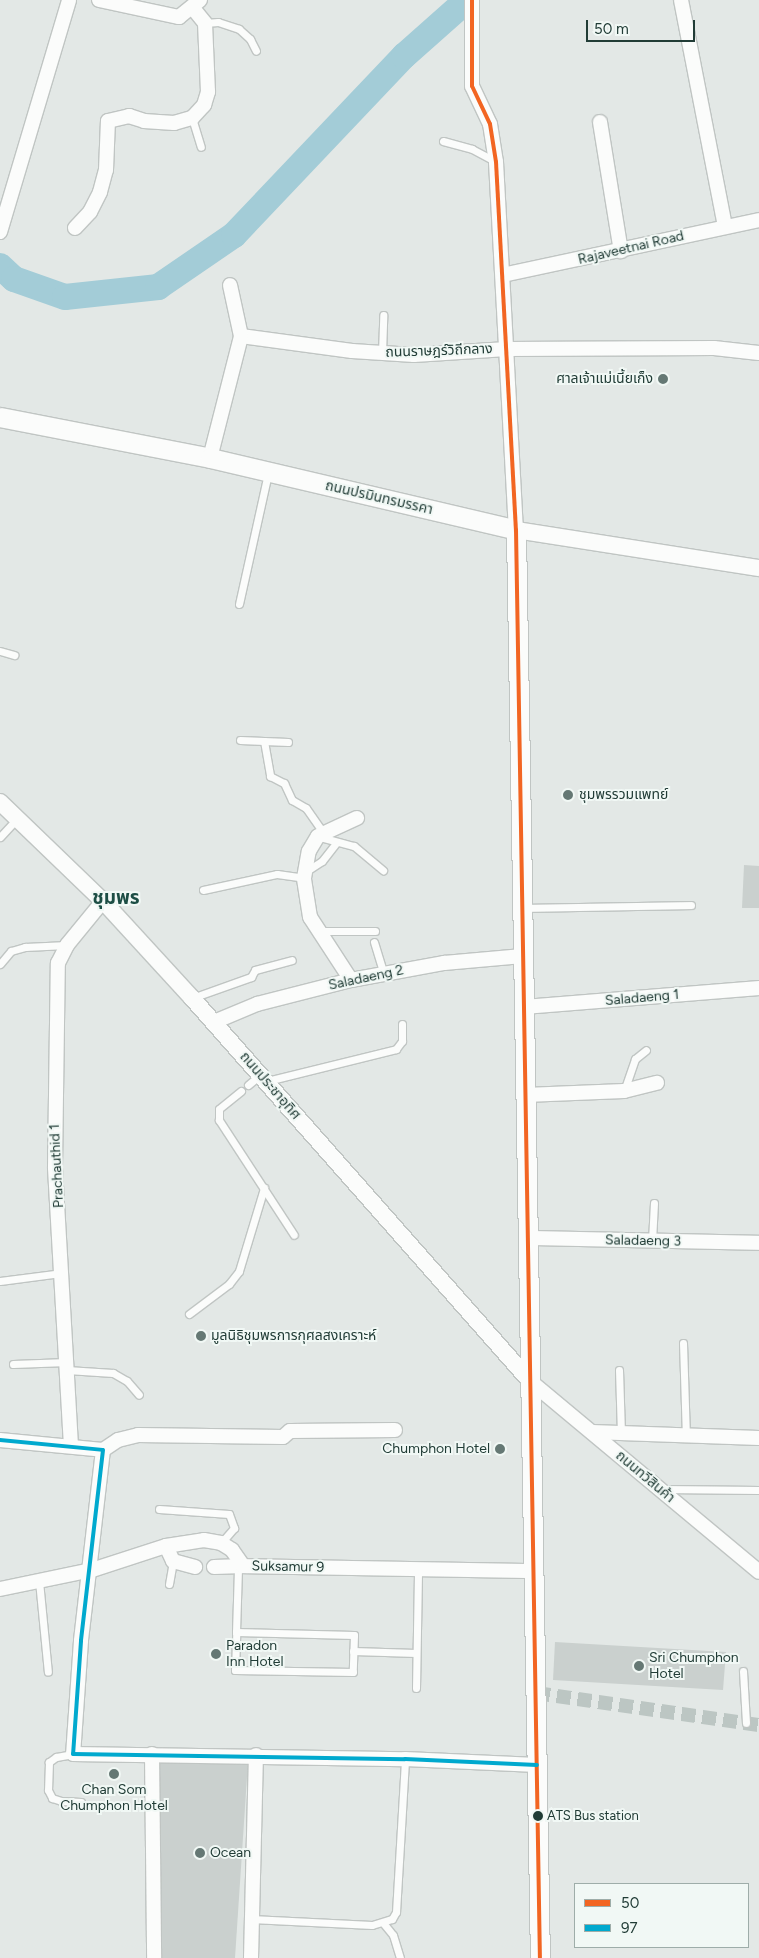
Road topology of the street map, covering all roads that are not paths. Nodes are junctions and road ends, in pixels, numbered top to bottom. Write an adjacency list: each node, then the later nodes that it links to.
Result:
1 (69, 0): 14 (street)
2 (99, 0): 5 (street)
3 (472, 0): 12 (street)
4 (681, 0): 15 (street)
5 (197, 4): 6 (street)
6 (205, 23): 7 (lane); 8 (street)
7 (256, 51)
8 (192, 118): 11 (lane); 16 (street)
9 (600, 122): 17 (street)
10 (443, 141): 12 (lane)
11 (201, 147)
12 (496, 162): 18 (street)
13 (759, 220): 15 (street, Rajaveetnai Road)
14 (2, 226)
15 (725, 226): 17 (street, Rajaveetnai Road)
16 (75, 228)
17 (622, 250): 18 (street, Rajaveetnai Road)
18 (503, 275): 22 (street)
19 (230, 285): 21 (street)
20 (383, 315): 24 (lane)
21 (241, 336): 24 (street, ถนนราษฎร์วิถีกลาง); 26 (street)
22 (507, 349): 23 (street, ถนนราษฎร์วิถีกลาง); 24 (street, ถนนราษฎร์วิถีกลาง); 28 (street)
23 (759, 353)
24 (382, 354)
25 (0, 417): 26 (main road, ถนนปรมินทรมรรคา)
26 (210, 458): 27 (main road, ถนนปรมินทรมรรคา)
27 (268, 472): 28 (main road, ถนนปรมินทรมรรคา); 30 (lane)
28 (516, 530): 29 (street, ถนนปรมินทรมรรคา); 47 (main road)
29 (759, 568)
30 (239, 604)
31 (0, 651): 32 (lane)
32 (14, 655)
33 (240, 740): 34 (lane)
34 (264, 741): 35 (lane); 39 (lane)
35 (288, 742)
36 (0, 802): 37 (street, ถนนประชาอุทิศ)
37 (17, 818): 40 (lane); 45 (street, ถนนประชาอุทิศ)
38 (358, 818): 39 (street)
39 (321, 834): 41 (lane); 43 (street)
40 (0, 837)
41 (337, 842): 42 (lane); 43 (lane)
42 (383, 870)
43 (304, 875): 44 (lane); 48 (street)
44 (202, 890)
45 (104, 901): 51 (street, Prachauthid 1); 58 (street, ถนนประชาอุทิศ)
46 (691, 905): 47 (lane)
47 (522, 908): 52 (main road)
48 (318, 931): 49 (lane); 56 (street)
49 (375, 931)
50 (374, 942): 55 (lane)
51 (67, 945): 54 (lane); 74 (street, Prachauthid 1)
52 (523, 956): 55 (street, Saladaeng 2); 59 (main road)
53 (292, 960): 58 (lane)
54 (0, 964)
55 (384, 974): 56 (street, Saladaeng 2)
56 (351, 980): 60 (street, Saladaeng 2)
57 (759, 988): 59 (street, Saladaeng 1)
58 (192, 998): 60 (street, ถนนประชาอุทิศ)
59 (524, 1008): 67 (main road)
60 (214, 1022): 63 (street, ถนนประชาอุทิศ)
61 (402, 1024): 63 (lane)
62 (646, 1050): 66 (lane)
63 (258, 1080): 81 (street, ถนนประชาอุทิศ)
64 (657, 1083): 66 (street)
65 (241, 1090): 68 (lane)
66 (624, 1091): 67 (street)
67 (526, 1095): 71 (main road)
68 (264, 1188): 70 (lane); 76 (lane)
69 (654, 1203): 72 (lane)
70 (294, 1235)
71 (528, 1238): 72 (street, Saladaeng 3); 81 (main road)
72 (652, 1241): 73 (street, Saladaeng 3)
73 (759, 1243)
74 (62, 1272): 75 (lane); 79 (street, Prachauthid 1)
75 (0, 1281)
76 (189, 1314)
77 (683, 1343): 86 (lane)
78 (13, 1364): 79 (lane)
79 (67, 1366): 82 (lane); 89 (street, Prachauthid 1)
80 (619, 1370): 85 (lane)
81 (530, 1381): 84 (street, ถนนทวีสินค้า); 102 (main road)
82 (138, 1395)
83 (395, 1430): 90 (street)
84 (592, 1432): 85 (street); 91 (street, ถนนทวีสินค้า)
85 (621, 1436): 86 (street)
86 (686, 1437): 87 (street)
87 (759, 1438)
88 (0, 1440): 89 (street)
89 (71, 1446): 90 (street)
90 (103, 1450): 101 (street)
91 (660, 1489): 92 (lane); 103 (street, ถนนทวีสินค้า)
92 (759, 1490)
93 (159, 1509): 94 (lane)
94 (221, 1543): 95 (street); 97 (street, Suksamur 9)
95 (166, 1546): 96 (street); 101 (street)
96 (173, 1561): 98 (street); 105 (lane)
97 (240, 1566): 99 (street); 100 (street, Suksamur 9); 107 (lane)
98 (195, 1567)
99 (214, 1567)
100 (418, 1568): 102 (street, Suksamur 9); 109 (lane)
101 (92, 1570): 104 (street); 114 (street)
102 (534, 1571): 118 (main road)
103 (759, 1572)
104 (39, 1581): 106 (street); 111 (lane)
105 (169, 1584)
106 (0, 1589)
107 (236, 1632): 108 (lane); 108 (lane)
108 (353, 1652): 109 (lane)
109 (416, 1653): 112 (lane)
110 (743, 1671): 113 (lane)
111 (48, 1672)
112 (416, 1688)
113 (746, 1723)
114 (73, 1754): 115 (street); 119 (lane)
115 (152, 1754): 116 (street); 122 (street)
116 (256, 1755): 117 (street); 120 (street)
117 (405, 1759): 118 (street); 121 (lane)
118 (537, 1765): 125 (main road)
119 (81, 1802)
120 (251, 1919): 121 (lane); 123 (street)
121 (384, 1924): 124 (lane)
122 (154, 1958)
123 (250, 1958)
124 (400, 1958)
125 (540, 1958)

